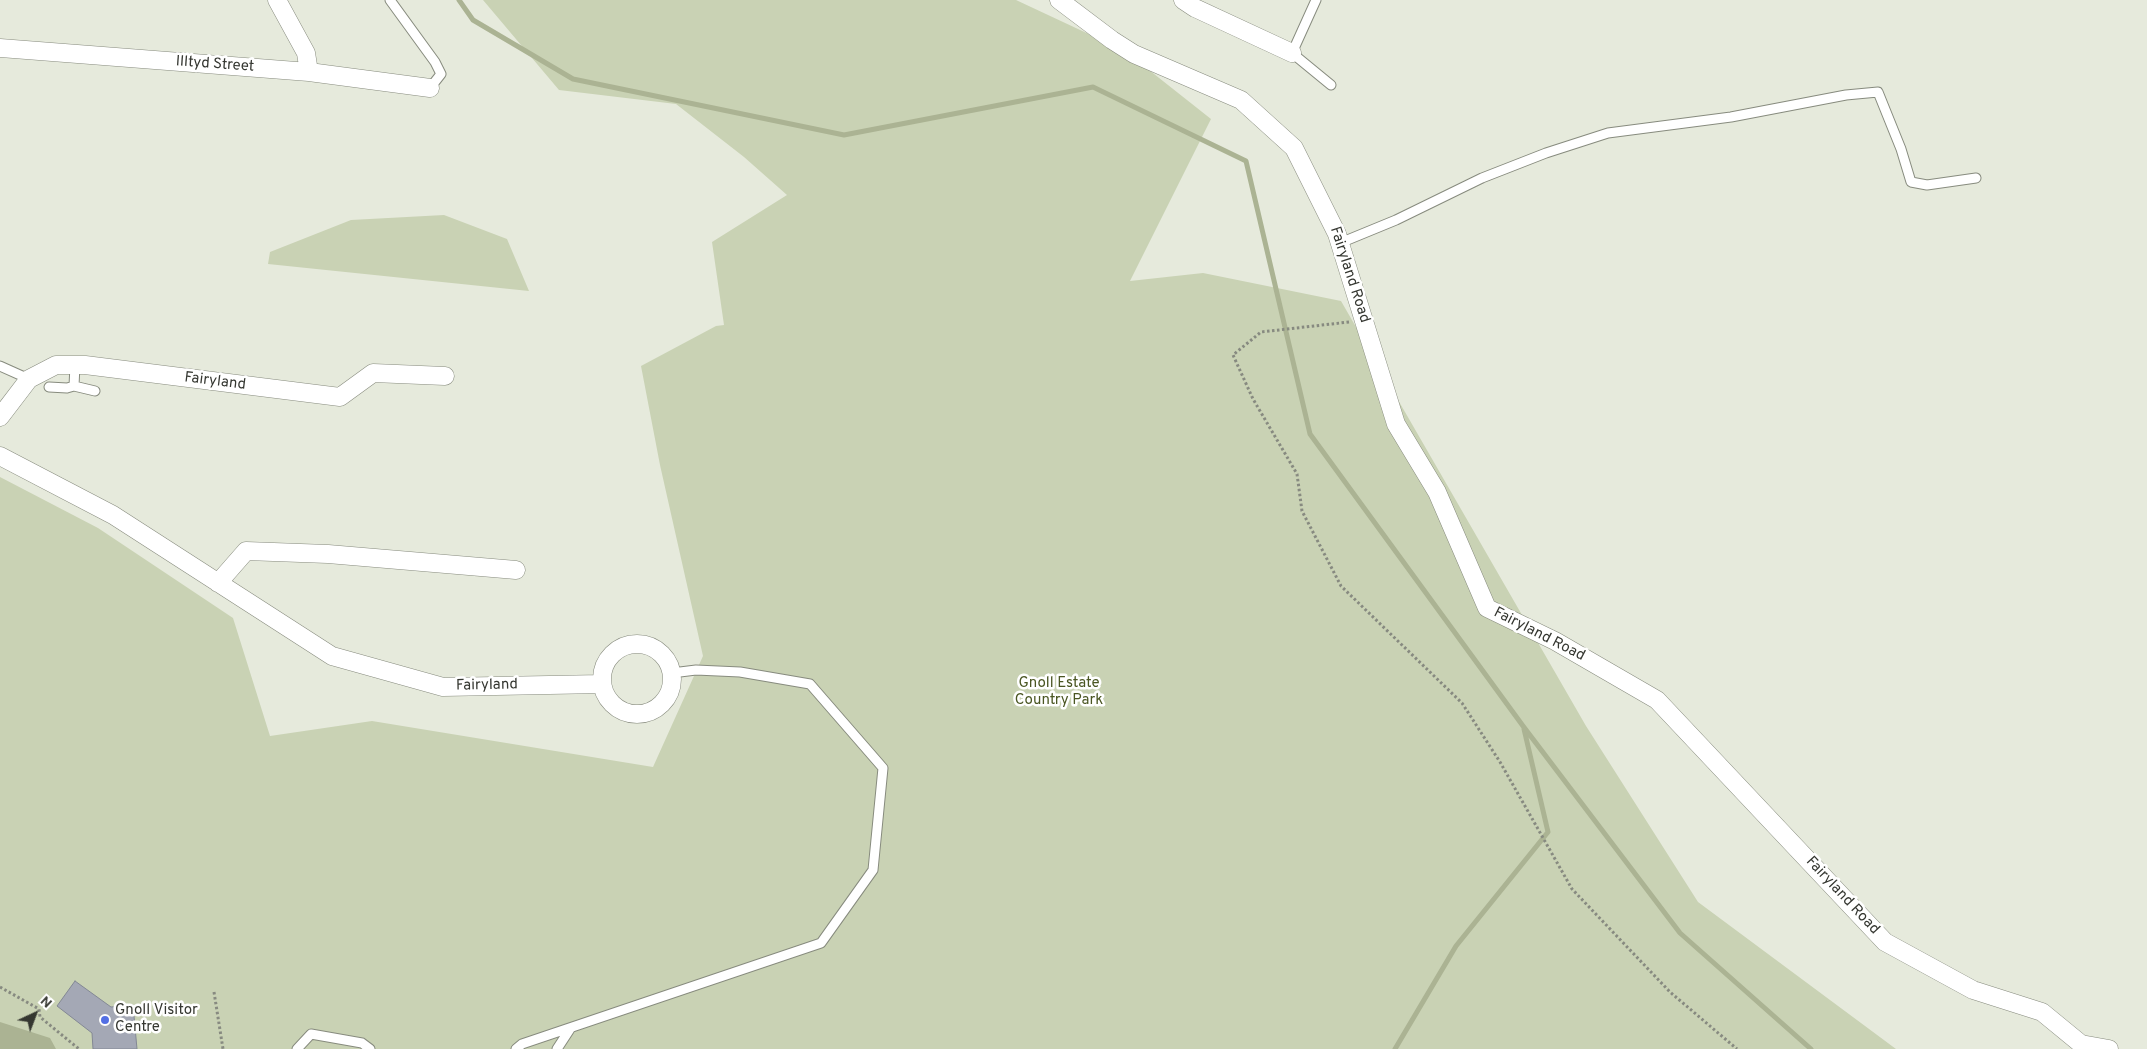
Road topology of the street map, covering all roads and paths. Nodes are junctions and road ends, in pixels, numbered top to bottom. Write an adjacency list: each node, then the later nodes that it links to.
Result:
1 (277, 0): 8 (street)
2 (390, 0): 10 (lane)
3 (1059, 0): 12 (street, Fairyland Road)
4 (1182, 0): 7 (street)
5 (1316, 0): 7 (lane)
6 (0, 48): 8 (street, Illtyd Street)
7 (1292, 53): 9 (lane)
8 (309, 72): 10 (street, Illtyd Street)
9 (1332, 85)
10 (430, 88)
11 (1976, 178): 12 (lane)
12 (1340, 243): 13 (street, Fairyland Road)
13 (1364, 320): 36 (path); 37 (street, Fairyland Road)
14 (75, 365): 16 (street, Fairyland); 17 (street, Fairyland); 18 (lane)
15 (0, 366): 17 (lane)
16 (445, 376)
17 (29, 379): 21 (street, Fairyland)
18 (74, 386): 19 (lane); 20 (lane)
19 (49, 387)
20 (95, 391)
21 (0, 417)
22 (0, 456): 24 (street, Fairyland)
23 (516, 570): 24 (street)
24 (218, 583): 26 (street, Fairyland)
25 (672, 673): 26 (street); 26 (street); 29 (lane)
26 (602, 684)
27 (0, 987): 30 (path)
28 (214, 992): 31 (path)
29 (570, 1029): 34 (lane); 35 (lane)
30 (79, 1049)
31 (223, 1049)
32 (297, 1049): 33 (lane)
33 (370, 1049)
34 (516, 1049)
35 (557, 1049)
36 (1737, 1049)
37 (2109, 1049)

